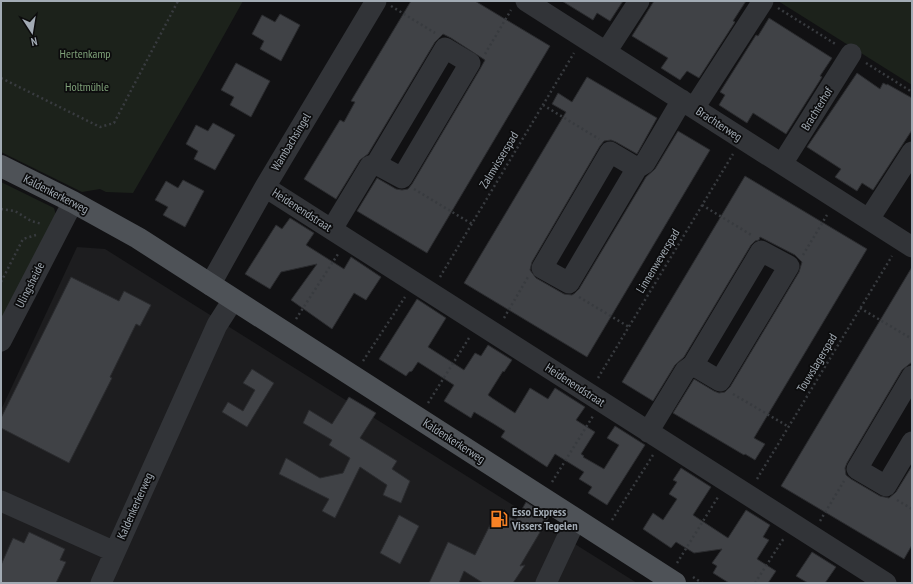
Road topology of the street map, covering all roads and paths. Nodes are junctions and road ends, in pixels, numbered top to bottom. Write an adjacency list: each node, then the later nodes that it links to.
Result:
1 (178, 1): 11 (path)
2 (639, 1): 8 (street)
3 (763, 1): 12 (street)
4 (383, 3): 7 (path); 22 (street, Wambachsingel)
5 (520, 4): 6 (street, Brachterweg); 10 (path)
6 (583, 37): 8 (street, Brachterweg); 13 (path, Zalmvisserspad)
7 (445, 48): 10 (street); 17 (street)
8 (606, 52): 12 (street, Brachterweg)
9 (851, 54): 18 (street, Brachterhof)
10 (470, 63): 21 (street)
11 (1, 78)
12 (688, 104): 14 (street, Brachterweg); 20 (street)
13 (543, 105): 15 (path); 28 (path, Zalmvisserspad)
14 (742, 138): 18 (street, Brachterweg); 25 (path, Linnenweverspad)
15 (610, 152): 20 (street); 34 (street)
16 (912, 152): 27 (street)
17 (376, 164): 21 (street); 30 (street)
18 (782, 164): 23 (street, Brachterweg)
19 (1, 166): 24 (main road, Kaldenkerkerweg)
20 (637, 168): 36 (street)
21 (402, 178): 28 (path)
22 (265, 187): 30 (street, Heidenendstraat); 37 (street, Wambachsingel)
23 (837, 199): 27 (street, Brachterweg); 33 (path)
24 (73, 202): 29 (street, Ulingsheide); 37 (main road, Kaldenkerkerweg)
25 (702, 205): 32 (path); 41 (path, Linnenweverspad)
26 (1, 209): 29 (path)
27 (869, 219): 31 (street, Brachterweg)
28 (472, 224): 38 (path, Zalmvisserspad)
29 (58, 228): 35 (path); 45 (street, Ulingsheide)
30 (339, 234): 38 (street, Heidenendstraat); 43 (path)
31 (907, 243): 40 (path, Touwslagerspad)
32 (761, 251): 33 (street); 46 (street)
33 (789, 266): 49 (street)
34 (542, 268): 36 (street); 42 (path)
35 (1, 282)
36 (569, 283): 41 (path)
37 (210, 285): 39 (main road, Kaldenkerkerweg)
38 (422, 287): 42 (street, Heidenendstraat); 48 (path, Zalmvisserspad)
39 (233, 300): 43 (main road, Kaldenkerkerweg); 64 (street, Kaldenkerkerweg)
40 (860, 308): 44 (path); 52 (path, Touwslagerspad)
41 (629, 327): 50 (path, Linnenweverspad)
42 (487, 328): 50 (street, Heidenendstraat); 51 (path)
43 (287, 334): 48 (main road, Kaldenkerkerweg)
44 (912, 339)
45 (1, 341)
46 (693, 365): 49 (street); 53 (street)
47 (912, 376): 55 (street)
48 (353, 377): 51 (main road, Kaldenkerkerweg)
49 (720, 381): 52 (path)
50 (595, 398): 53 (street, Heidenendstraat); 58 (path, Linnenweverspad)
51 (419, 419): 58 (main road, Kaldenkerkerweg)
52 (789, 427): 57 (path, Touwslagerspad)
53 (656, 436): 56 (street, Heidenendstraat); 62 (path)
54 (912, 442): 55 (street)
55 (857, 469): 63 (path)
56 (728, 482): 57 (street, Heidenendstraat); 65 (path)
57 (748, 495): 61 (street, Heidenendstraat)
58 (542, 497): 60 (main road, Kaldenkerkerweg)
59 (1, 501): 64 (street)
60 (576, 519): 62 (main road, Kaldenkerkerweg); 67 (street)
61 (793, 524): 63 (street, Heidenendstraat); 68 (path)
62 (602, 536): 65 (main road, Kaldenkerkerweg)
63 (811, 536): 69 (street, Heidenendstraat)
64 (114, 552): 66 (street, Kaldenkerkerweg)
65 (671, 581)
66 (100, 583)
67 (546, 583)
68 (755, 583)
69 (886, 583)

